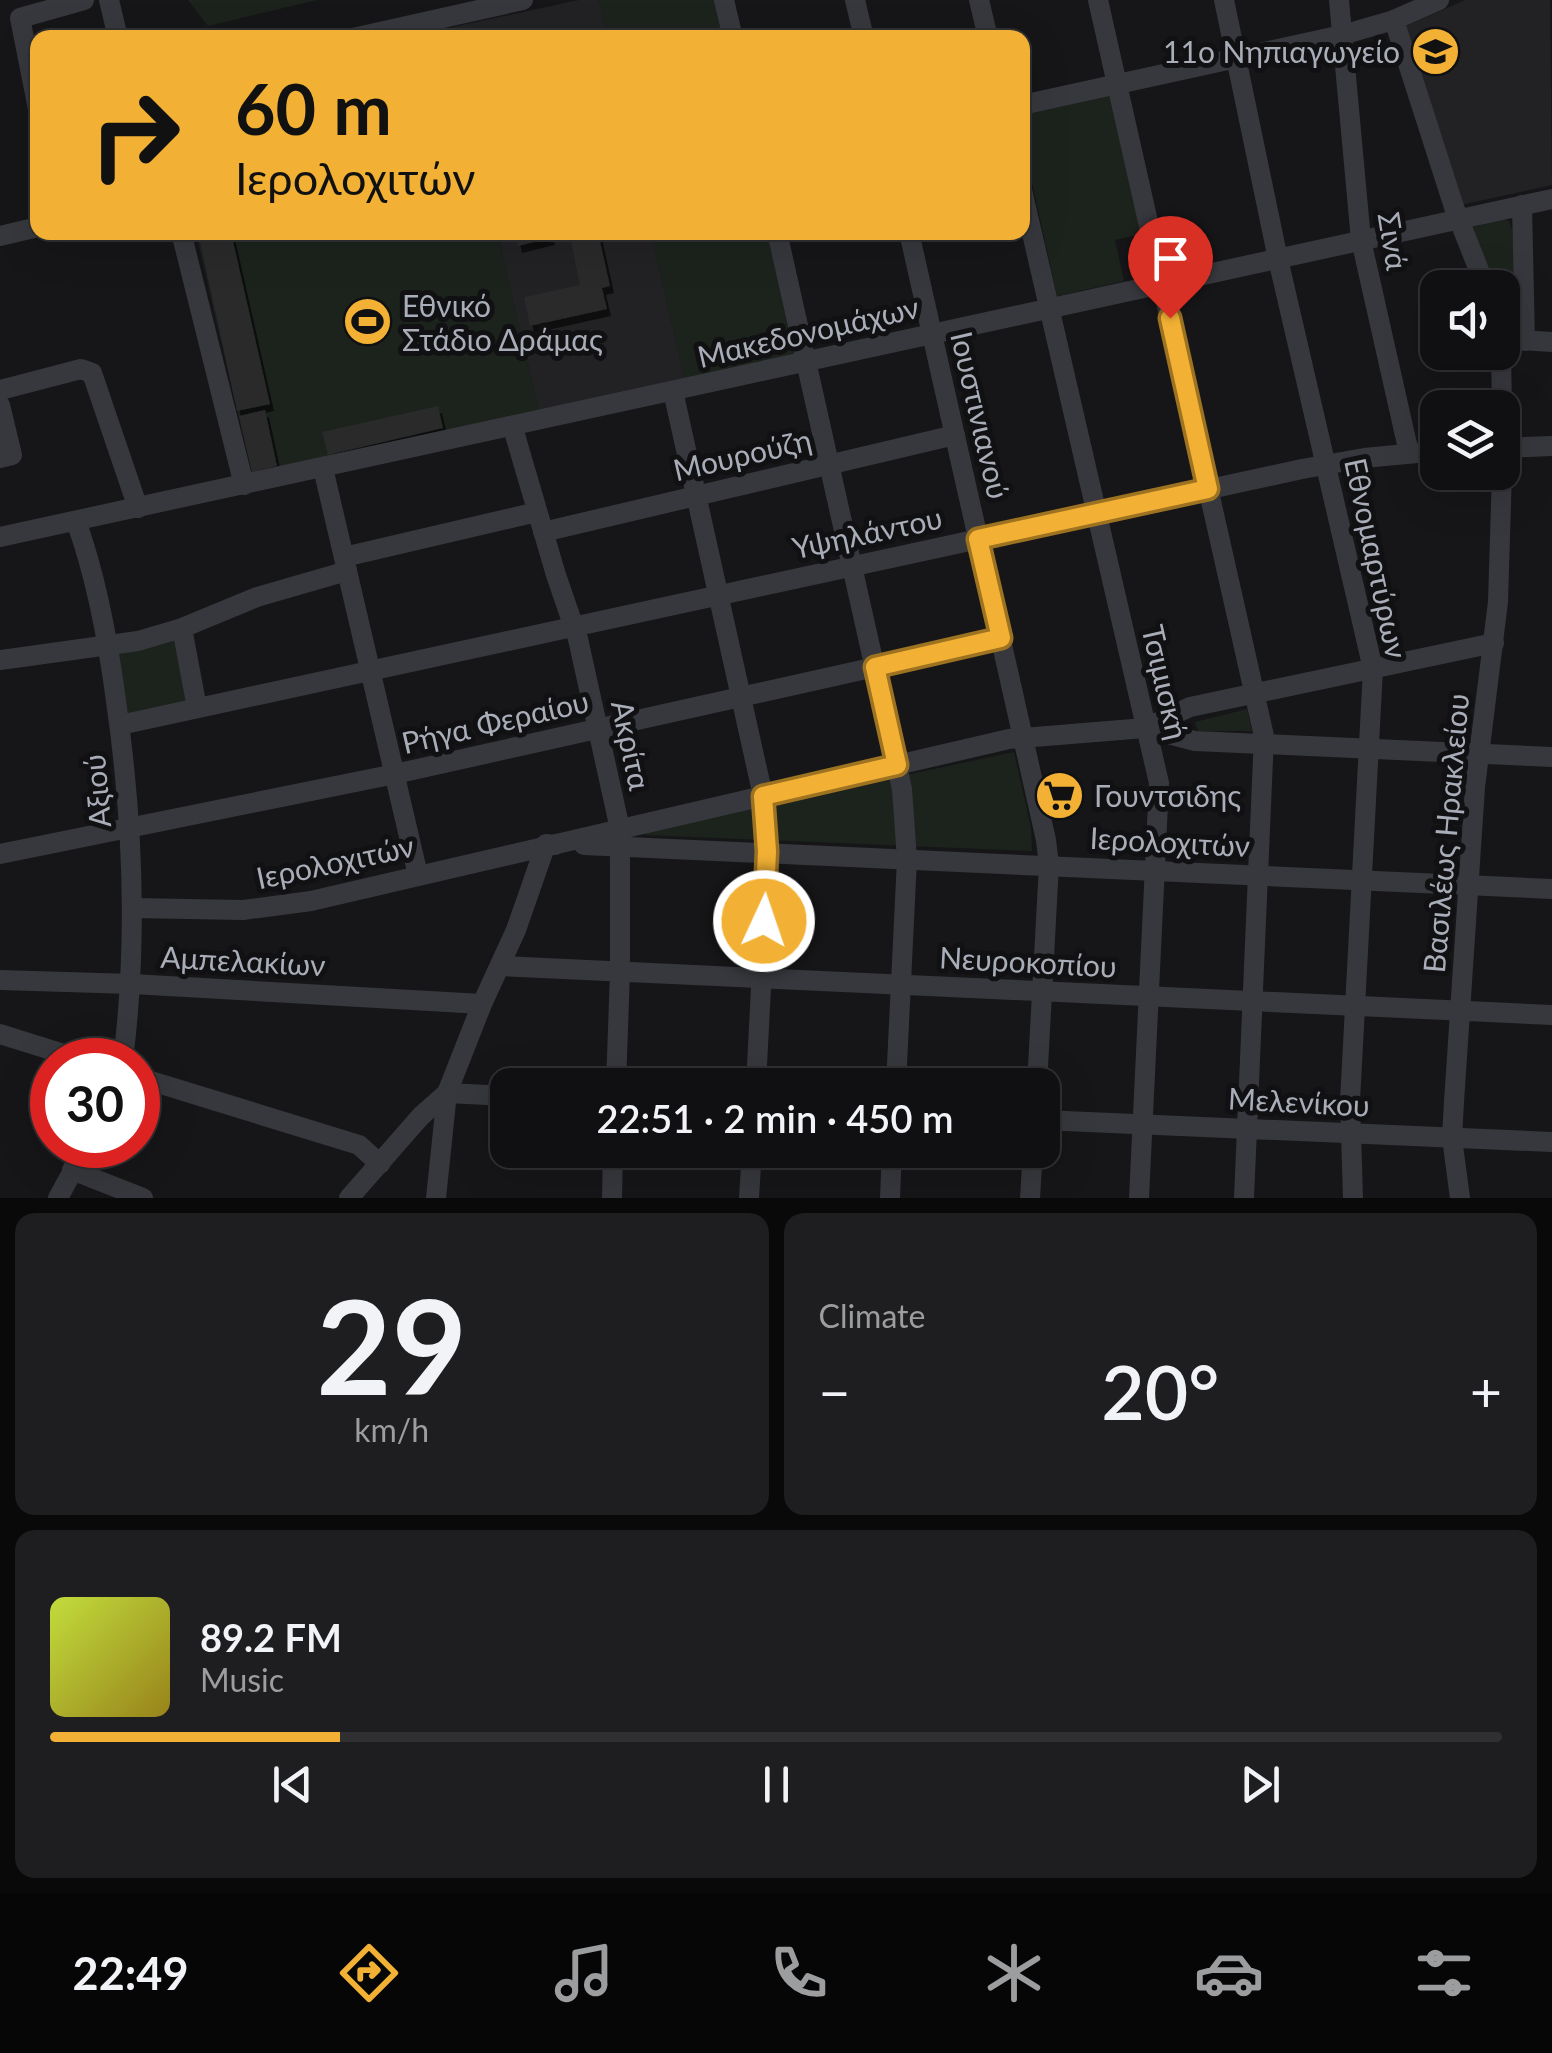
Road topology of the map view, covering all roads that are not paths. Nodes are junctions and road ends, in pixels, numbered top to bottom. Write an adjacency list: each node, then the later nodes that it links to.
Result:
1 (84, 0): 20 (street)
2 (110, 0): 13 (street)
3 (522, 0): 11 (street)
4 (724, 0): 15 (street)
5 (856, 0): 16 (street)
6 (979, 0): 17 (street)
7 (1098, 0): 21 (street)
8 (1224, 0): 19 (street, Εθνομαρτύρων)
9 (1338, 0): 18 (street, Σινά)
10 (1439, 0): 12 (street)
11 (455, 7): 14 (street)
12 (1394, 20): 18 (street); 25 (street)
13 (116, 30)
14 (380, 30)
15 (731, 30)
16 (862, 30)
17 (986, 30)
18 (1342, 35): 19 (street); 32 (street, Σινά)
19 (1236, 58): 21 (street); 33 (street, Εθνομαρτύρων)
20 (30, 72)
21 (1117, 85): 22 (street); 35 (street)
22 (1030, 103)
23 (1552, 199): 24 (street, Μακεδονομάχων)
24 (1522, 205): 25 (street, Μακεδονομάχων); 39 (street)
25 (1460, 219): 32 (street, Μακεδονομάχων); 34 (street)
26 (1030, 224): 36 (street, Τσιμισκή)
27 (30, 229): 28 (street)
28 (0, 236)
29 (183, 240): 55 (street)
30 (779, 240): 41 (street)
31 (911, 240): 37 (street, Ιουστινιανού)
32 (1361, 240): 33 (street, Μακεδονομάχων); 49 (street, Σινά)
33 (1278, 259): 35 (street, Μακεδονομάχων); 53 (street, Εθνομαρτύρων)
34 (1479, 270)
35 (1162, 284): 36 (street, Μακεδονομάχων); 56 (street)
36 (1050, 308): 37 (street, Μακεδονομάχων); 60 (street, Τσιμισκή)
37 (932, 334): 41 (street, Μακεδονομάχων); 46 (street, Ιουστινιανού)
38 (1520, 340): 39 (street)
39 (1525, 340): 40 (street)
40 (1552, 342)
41 (806, 362): 43 (street, Μακεδονομάχων); 52 (street)
42 (0, 390): 59 (street)
43 (674, 392): 45 (street, Μακεδονομάχων); 58 (street)
44 (1, 411): 51 (street)
45 (513, 428): 54 (street, Μακεδονομάχων); 62 (street, Ακρίτα)
46 (955, 435): 52 (street, Μουρούζη); 64 (street, Ιουστινιανού)
47 (1552, 446): 48 (street)
48 (1520, 447)
49 (1409, 453): 50 (street, Υψηλάντου); 53 (street, Υψηλάντου)
50 (1420, 453)
51 (6, 457)
52 (830, 464): 58 (street, Μουρούζη); 66 (street)
53 (1326, 465): 56 (street, Υψηλάντου); 75 (street, Εθνομαρτύρων)
54 (323, 468): 55 (street, Μακεδονομάχων); 65 (street)
55 (244, 485): 59 (street, Μακεδονομάχων)
56 (1208, 489): 60 (street, Υψηλάντου); 77 (street)
57 (1502, 490): 71 (street, Βασιλέως Ηρακλείου)
58 (698, 496): 62 (street, Μουρούζη); 67 (street)
59 (138, 508): 61 (street, Μακεδονομάχων)
60 (1096, 513): 64 (street, Υψηλάντου); 82 (street, Τσιμισκή)
61 (76, 521): 63 (street, Μακεδονομάχων); 72 (street, Αξιού)
62 (540, 522): 65 (street, Μουρούζη); 68 (street, Ακρίτα)
63 (0, 538)
64 (978, 539): 66 (street, Υψηλάντου); 70 (street, Ιουστινιανού)
65 (346, 564): 69 (street, Μουρούζη); 76 (street)
66 (852, 566): 67 (street, Υψηλάντου); 74 (street)
67 (718, 595): 68 (street, Υψηλάντου); 78 (street)
68 (573, 626): 76 (street, Υψηλάντου); 81 (street, Ακρίτα)
69 (182, 628): 72 (street, Μουρούζη); 79 (street)
70 (1001, 638): 74 (street, Ρήγα Φεραίου); 83 (street, Ιουστινιανού)
71 (1494, 643): 75 (street); 86 (street, Βασιλέως Ηρακλείου)
72 (108, 646): 73 (street, Μουρούζη); 80 (street, Αξιού)
73 (0, 660)
74 (875, 667): 78 (street, Ρήγα Φεραίου); 88 (street)
75 (1373, 669): 77 (street); 85 (street, Εθνομαρτύρων)
76 (370, 670): 79 (street, Υψηλάντου); 89 (street)
77 (1255, 694): 82 (street); 84 (street)
78 (742, 696): 81 (street, Ρήγα Φεραίου); 90 (street)
79 (197, 708): 80 (street, Υψηλάντου)
80 (120, 725): 91 (street, Αξιού)
81 (598, 728): 89 (street, Ρήγα Φεραίου); 92 (street, Ακρίτα)
82 (1145, 728): 83 (street, Ιερολοχιτών); 84 (street); 98 (street, Τσιμισκή)
83 (1024, 737): 88 (street, Ιερολοχιτών); 97 (street, Ιουστινιανού)
84 (1264, 744): 85 (street); 100 (street)
85 (1369, 749): 86 (street); 101 (street, Εθνομαρτύρων)
86 (1480, 754): 87 (street); 102 (street, Βασιλέως Ηρακλείου)
87 (1552, 757)
88 (897, 765): 90 (street, Ιερολοχιτών); 96 (street)
89 (394, 774): 91 (street, Ρήγα Φεραίου); 99 (street)
90 (763, 796): 92 (street, Ιερολοχιτών); 94 (street)
91 (130, 830): 95 (street, Ρήγα Φεραίου); 104 (street, Αξιού)
92 (621, 837): 93 (street, Ιερολοχιτών); 94 (street, Ιερολοχιτών); 106 (street, Ακρίτα)
93 (546, 844): 99 (street, Ιερολοχιτών); 105 (street)
94 (767, 851): 96 (street, Ιερολοχιτών); 107 (street)
95 (0, 854)
96 (907, 859): 97 (street, Ιερολοχιτών); 110 (street)
97 (1049, 865): 98 (street, Ιερολοχιτών); 111 (street, Ιουστινιανού)
98 (1156, 870): 100 (street, Ιερολοχιτών); 112 (street, Τσιμισκή)
99 (418, 875): 104 (street, Ιερολοχιτών)
100 (1258, 875): 101 (street, Ιερολοχιτών); 113 (street)
101 (1362, 880): 102 (street, Ιερολοχιτών); 115 (street, Εθνομαρτύρων)
102 (1468, 885): 103 (street, Ιερολοχιτών); 116 (street, Βασιλέως Ηρακλείου)
103 (1552, 889)
104 (133, 908): 109 (street, Αξιού)
105 (500, 966): 106 (street, Νευροκοπίου); 114 (street)
106 (620, 972): 107 (street, Νευροκοπίου); 121 (street, Ακρίτα)
107 (761, 978): 110 (street, Νευροκοπίου); 122 (street)
108 (0, 980): 109 (street, Αμπελακίων)
109 (132, 984): 114 (street, Αμπελακίων); 119 (street, Αξιού)
110 (901, 985): 111 (street, Νευροκοπίου); 123 (street)
111 (1042, 992): 112 (street, Νευροκοπίου); 124 (street, Ιουστινιανού)
112 (1150, 996): 113 (street, Νευροκοπίου); 129 (street, Τσιμισκή)
113 (1252, 1002): 115 (street, Νευροκοπίου); 130 (street)
114 (482, 1004): 126 (street)
115 (1356, 1006): 116 (street, Νευροκοπίου); 131 (street, Εθνομαρτύρων)
116 (1459, 1011): 117 (street, Νευροκοπίου); 132 (street, Βασιλέως Ηρακλείου)
117 (1552, 1016)
118 (0, 1034): 120 (street)
119 (126, 1038)
120 (30, 1043)
121 (617, 1068)
122 (757, 1068)
123 (897, 1068)
124 (1037, 1068)
125 (160, 1084): 134 (street)
126 (447, 1093): 127 (street); 134 (street); 143 (street)
127 (490, 1095)
128 (1060, 1121): 129 (street, Μελενίκου)
129 (1144, 1124): 130 (street, Μελενίκου); 148 (street, Τσιμισκή)
130 (1246, 1128): 131 (street, Μελενίκου); 149 (street)
131 (1350, 1133): 132 (street, Μελενίκου); 150 (street, Εθνομαρτύρων)
132 (1452, 1138): 133 (street, Μελενίκου); 151 (street, Βασιλέως Ηρακλείου)
133 (1552, 1142)
134 (380, 1164): 142 (street)
135 (613, 1168): 144 (street)
136 (751, 1168): 145 (street)
137 (891, 1168): 146 (street)
138 (1032, 1168): 147 (street)
139 (72, 1170): 140 (street); 141 (street)
140 (58, 1198)
141 (142, 1198)
142 (350, 1198)
143 (436, 1198)
144 (612, 1198)
145 (749, 1198)
146 (890, 1198)
147 (1030, 1198)
148 (1140, 1198)
149 (1244, 1198)
150 (1354, 1198)
151 (1460, 1198)

